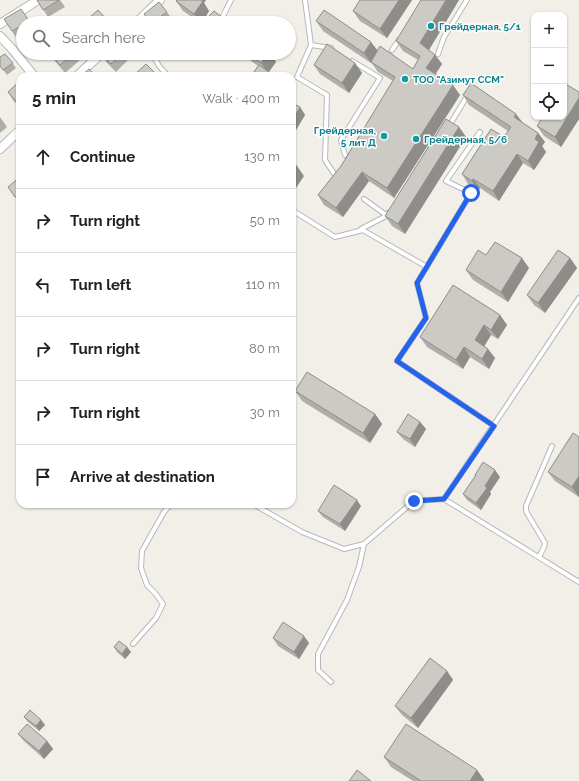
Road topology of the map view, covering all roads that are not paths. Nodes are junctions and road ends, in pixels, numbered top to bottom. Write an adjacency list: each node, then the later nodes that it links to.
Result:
1 (38, 0): 8 (street)
2 (160, 0): 6 (street)
3 (231, 0): 7 (lane)
4 (305, 0): 11 (lane)
5 (467, 0): 14 (lane)
6 (143, 16)
7 (223, 16)
8 (0, 24)
9 (0, 36): 15 (street)
10 (400, 38): 12 (lane)
11 (311, 45): 13 (lane); 29 (lane)
12 (392, 50)
13 (336, 51)
14 (438, 54)
15 (16, 59)
16 (348, 59): 28 (lane)
17 (17, 60): 20 (street)
18 (94, 60): 21 (street)
19 (156, 60): 22 (lane)
20 (30, 72)
21 (81, 72)
22 (164, 72)
23 (466, 98): 24 (lane)
24 (446, 131)
25 (480, 132): 35 (lane)
26 (16, 134): 27 (street)
27 (0, 149)
28 (345, 155)
29 (335, 175)
30 (364, 198): 33 (lane)
31 (391, 210): 33 (lane)
32 (296, 213): 34 (lane)
33 (386, 215): 34 (lane)
34 (363, 230): 35 (lane)
35 (427, 267): 37 (lane)
36 (579, 298): 37 (lane)
37 (494, 426): 39 (lane)
38 (552, 446): 43 (lane)
39 (444, 499): 42 (lane); 43 (lane)
40 (168, 508): 45 (lane)
41 (260, 508): 42 (lane)
42 (364, 544): 46 (lane)
43 (539, 557): 44 (lane)
44 (579, 582)
45 (133, 644)
46 (331, 682)

